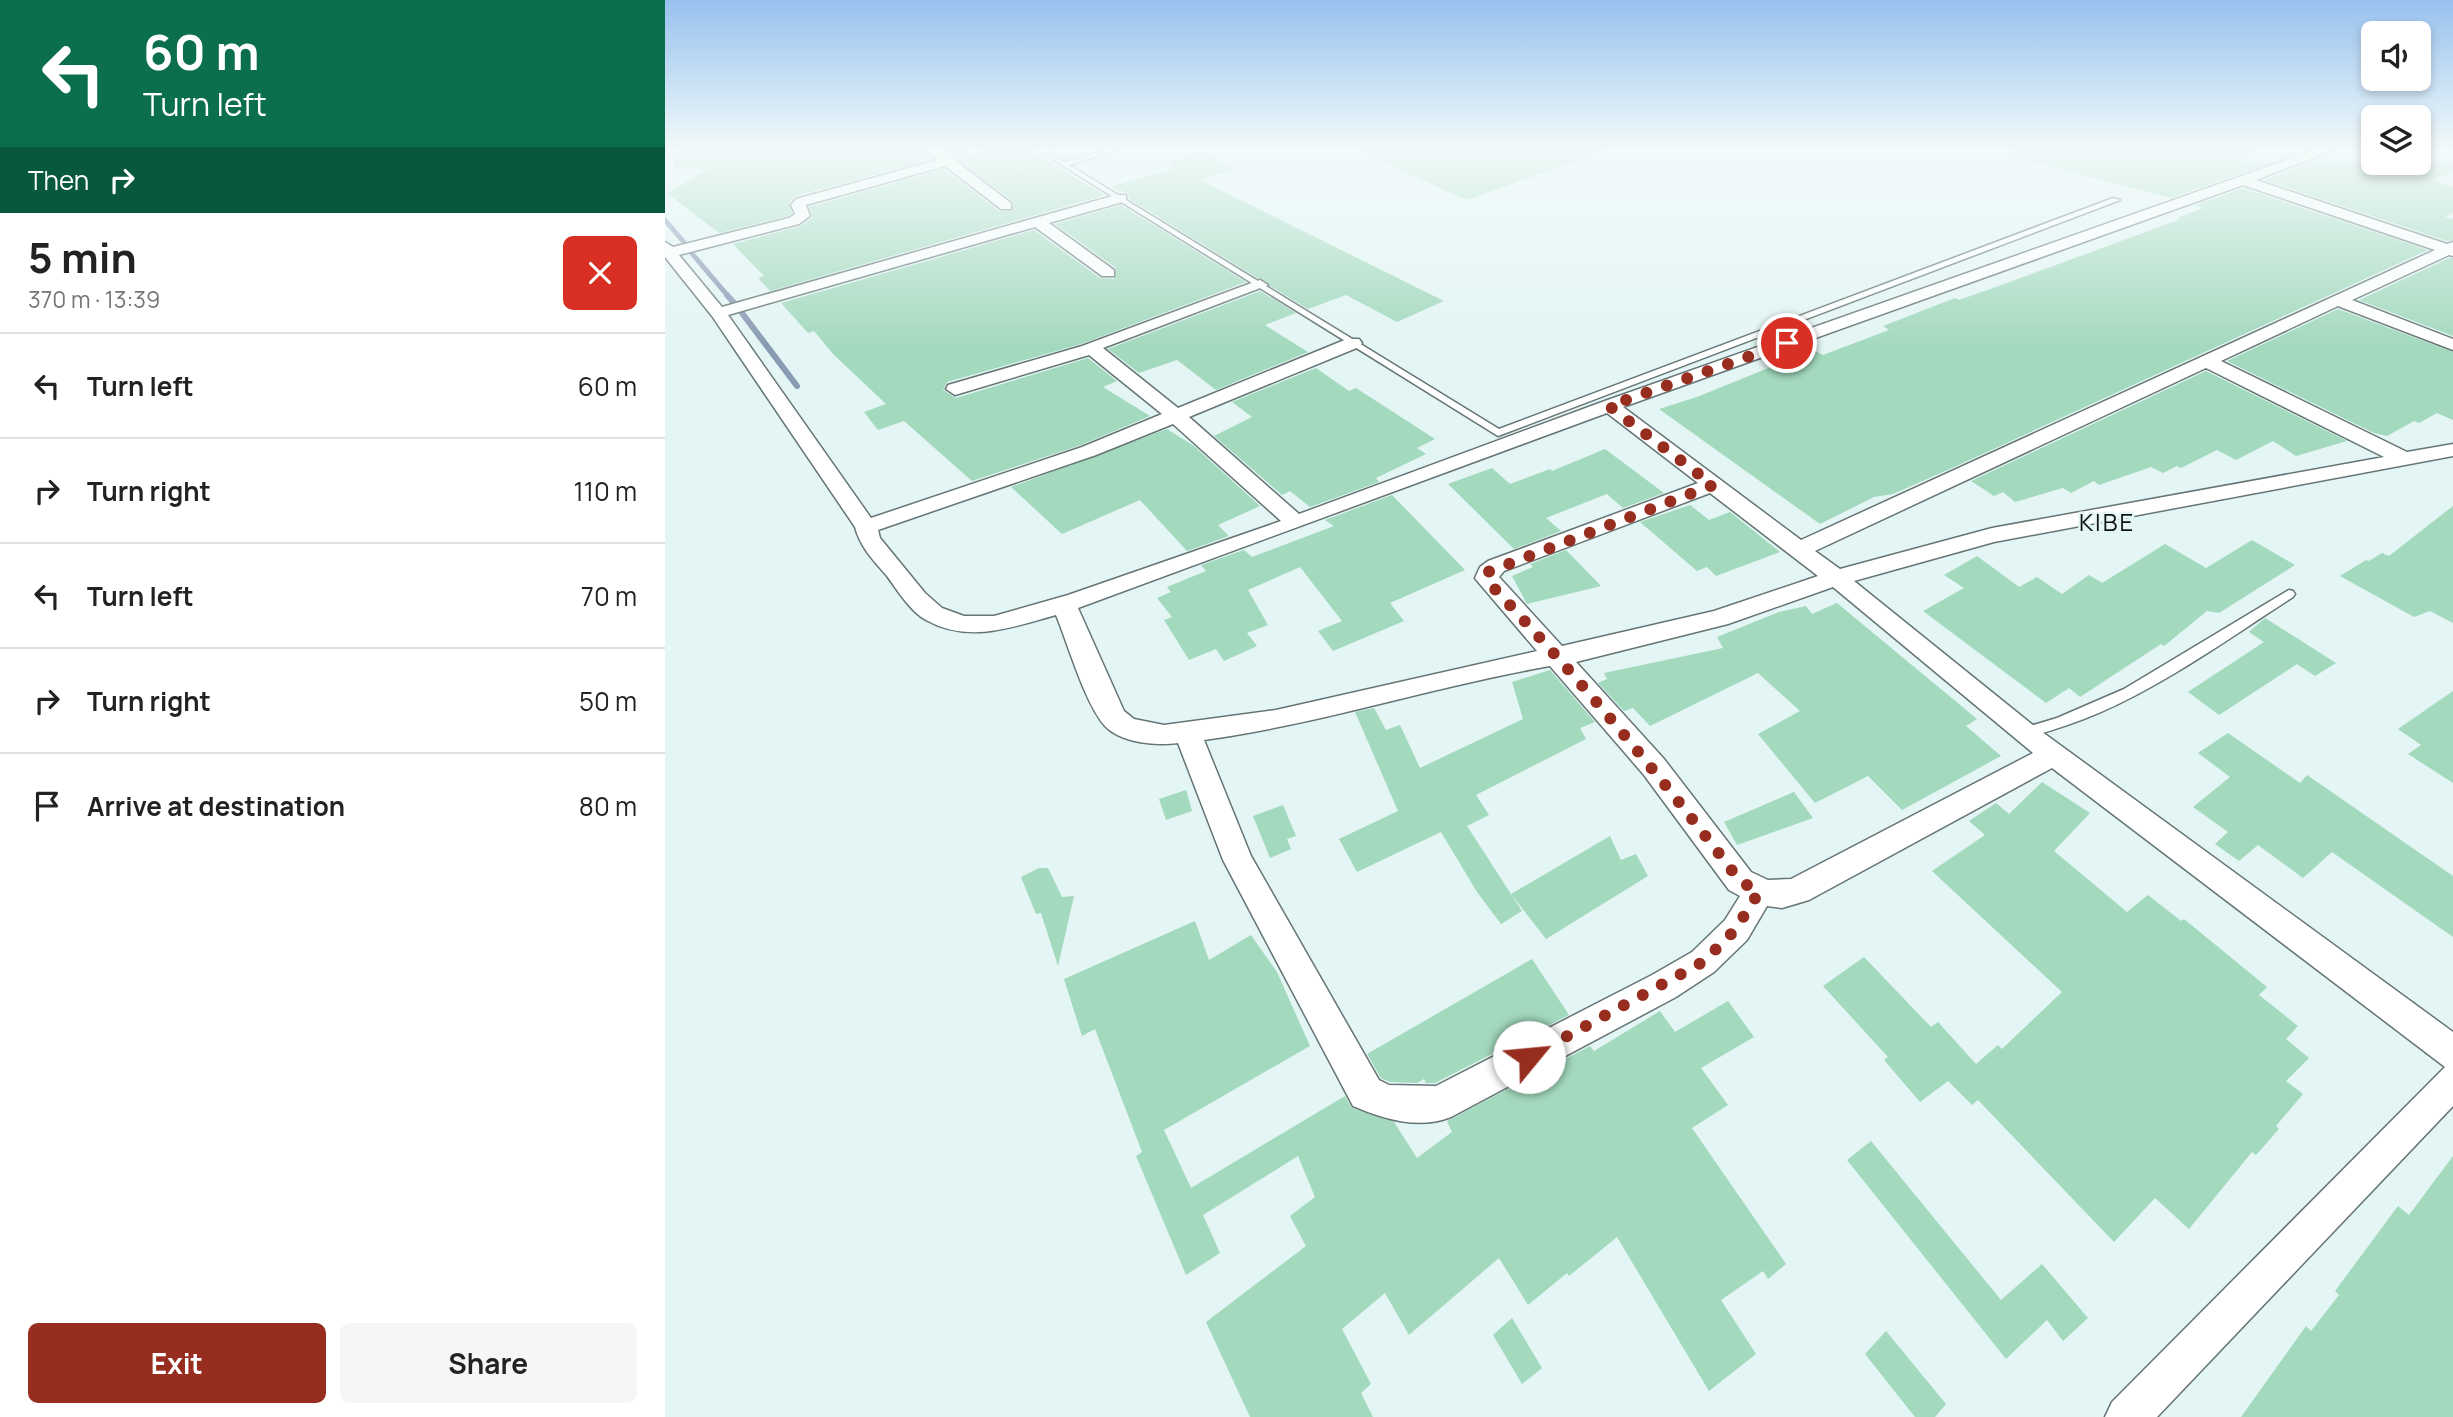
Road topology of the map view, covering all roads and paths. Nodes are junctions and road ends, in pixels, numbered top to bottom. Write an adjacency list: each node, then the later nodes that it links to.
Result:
1 (803, 215): 9 (street)
2 (1065, 215): 7 (street)
3 (1148, 215): 11 (lane)
4 (2076, 215): 14 (lane)
5 (2149, 215): 19 (street)
6 (2349, 215): 8 (street)
7 (1039, 223): 10 (street); 13 (street)
8 (2451, 249): 12 (street)
9 (667, 250): 13 (street)
10 (1108, 273)
11 (1260, 285): 14 (lane); 16 (street)
12 (2337, 300): 15 (street); 17 (street)
13 (718, 313): 25 (street)
14 (1353, 343): 20 (street)
15 (2453, 345)
16 (1091, 349): 18 (street); 20 (street)
17 (2206, 361): 22 (street); 26 (street)
18 (955, 389)
19 (1609, 406): 23 (street); 24 (street)
20 (1177, 417): 24 (street); 25 (street)
21 (2453, 450): 22 (street)
22 (2405, 459): 27 (street)
23 (1713, 485): 26 (street); 30 (street)
24 (1296, 523): 29 (street)
25 (866, 527): 29 (street)
26 (1798, 550): 27 (street)
27 (1836, 578): 30 (street); 32 (street)
28 (2289, 594): 32 (lane)
29 (1064, 604): 31 (street)
30 (1559, 657): 31 (street); 34 (street)
31 (1187, 732): 34 (street)
32 (2025, 733): 33 (street)
33 (2056, 755): 34 (street); 35 (street)
34 (1759, 892)
35 (2453, 1053)
36 (2453, 1081): 37 (street)
37 (2127, 1417)

